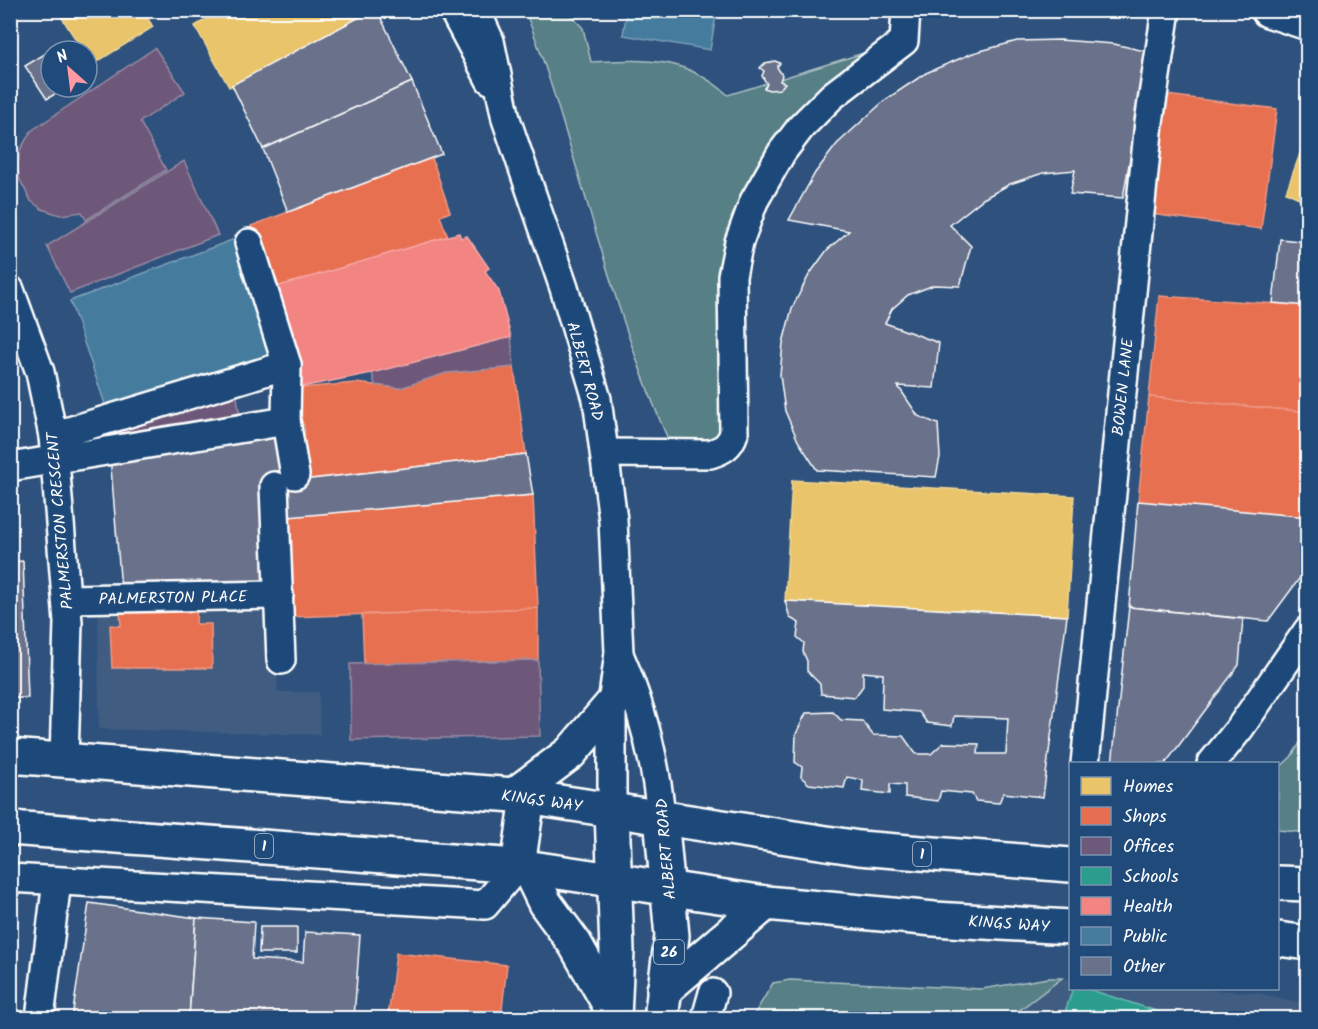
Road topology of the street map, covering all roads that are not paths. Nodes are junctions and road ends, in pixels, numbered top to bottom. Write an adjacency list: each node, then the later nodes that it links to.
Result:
1 (453, 10): 7 (street, ALBERT ROAD)
2 (476, 10): 7 (street, ALBERT ROAD)
3 (906, 10): 13 (street)
4 (1166, 10): 23 (street, BOWEN LANE)
5 (1268, 10): 6 (main road)
6 (1308, 23)
7 (501, 99): 13 (street, ALBERT ROAD)
8 (249, 243): 10 (street)
9 (13, 302): 12 (street, PALMERSTON CRESCENT)
10 (287, 365): 11 (street); 12 (street)
11 (286, 421): 12 (street); 15 (street)
12 (54, 447): 14 (street); 16 (street, PALMERSTON CRESCENT)
13 (606, 453): 18 (street, ALBERT ROAD)
14 (10, 467)
15 (279, 595): 16 (street, PALMERSTON PLACE); 19 (street)
16 (67, 599): 22 (street, PALMERSTON CRESCENT)
17 (1308, 630): 24 (street)
18 (619, 653): 20 (street, ALBERT ROAD); 27 (street, ALBERT ROAD)
19 (280, 660)
20 (612, 704): 25 (main road); 26 (street, ALBERT ROAD)
21 (10, 756): 22 (main road, KINGS WAY / 1)
22 (64, 759): 25 (main road, KINGS WAY / 1)
23 (1085, 762)
24 (1212, 762)
25 (521, 796): 26 (main road, KINGS WAY / 1); 30 (main road)
26 (612, 810): 27 (main road, KINGS WAY / 1); 33 (main road, ALBERT ROAD)
27 (662, 818): 29 (main road, KINGS WAY / 1); 36 (main road, ALBERT ROAD)
28 (10, 828): 30 (main road, KINGS WAY / 1)
29 (1069, 865)
30 (523, 867): 32 (street); 33 (main road, KINGS WAY / 1); 43 (main road)
31 (10, 878): 32 (street)
32 (57, 881): 44 (street)
33 (615, 881): 36 (main road, KINGS WAY / 1); 43 (main road, ALBERT ROAD)
34 (1279, 883): 35 (main road)
35 (1308, 884)
36 (669, 889): 37 (main road, KINGS WAY / 1); 42 (main road, ALBERT ROAD / 26)
37 (766, 903): 38 (main road, KINGS WAY / 1); 42 (main road)
38 (1069, 927)
39 (1279, 939): 40 (main road)
40 (1308, 943)
41 (713, 993): 45 (street)
42 (663, 1010)
43 (614, 1016)
44 (40, 1018)
45 (706, 1018)

